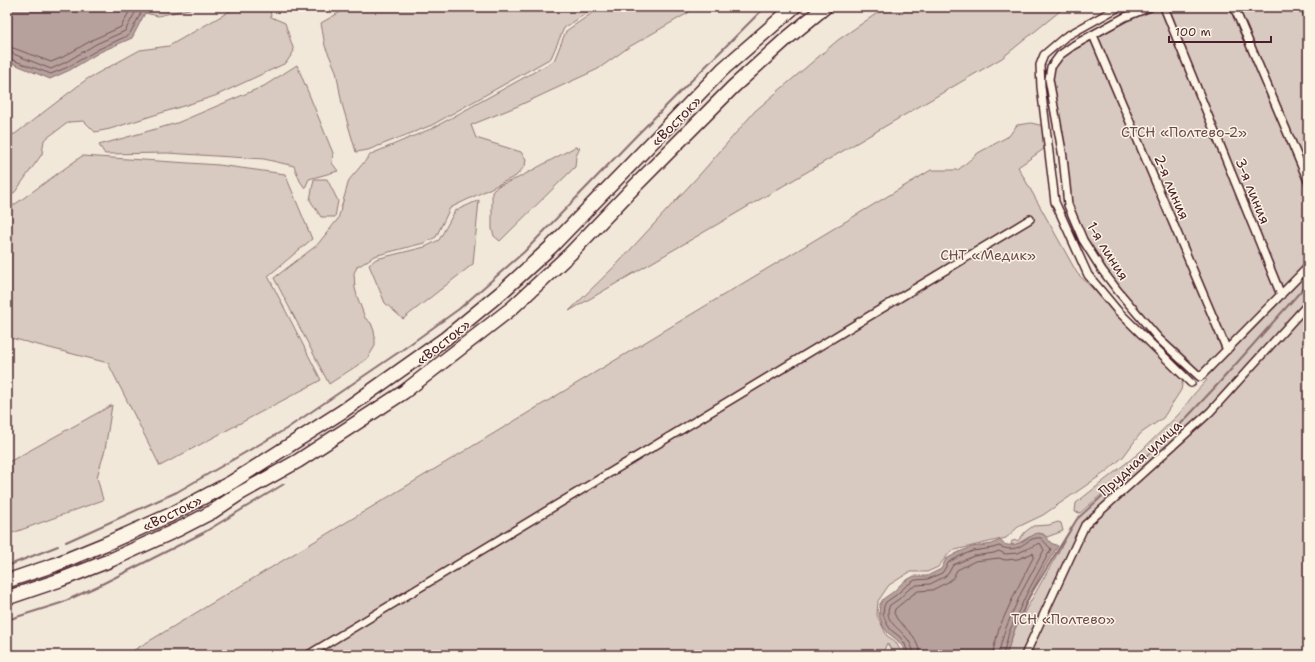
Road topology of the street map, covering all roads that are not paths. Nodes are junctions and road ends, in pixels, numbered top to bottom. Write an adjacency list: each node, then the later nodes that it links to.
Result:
1 (794, 7): 17 (highway, «Восток»)
2 (825, 7): 18 (highway, «Восток»)
3 (1119, 7): 16 (street)
4 (1150, 7): 9 (street, 1-я линия)
5 (1164, 7): 13 (street, 3-я линия)
6 (1234, 7): 10 (street)
7 (1305, 7): 8 (street)
8 (1308, 15)
9 (1093, 35): 15 (street, 2-я линия); 15 (street, 1-я линия)
10 (1308, 181)
11 (1030, 219): 19 (street)
12 (1308, 268): 13 (street)
13 (1281, 295): 15 (street)
14 (1308, 304): 20 (street, Прудная улица)
15 (1227, 350)
16 (1191, 383)
17 (7, 581)
18 (7, 598)
19 (308, 655)
20 (1025, 655)

